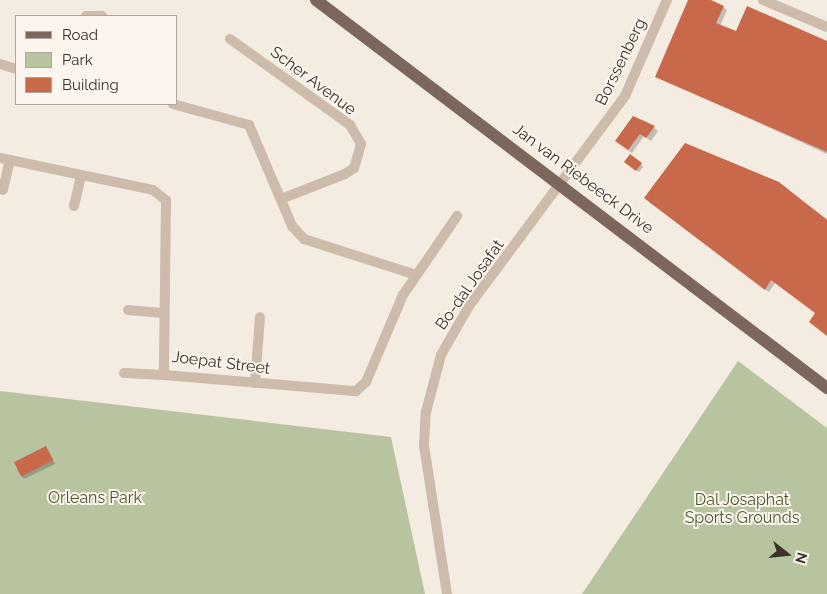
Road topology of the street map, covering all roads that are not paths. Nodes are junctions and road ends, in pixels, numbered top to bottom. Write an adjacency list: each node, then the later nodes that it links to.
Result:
1 (316, 0): 11 (main road, Jan van Riebeeck Drive)
2 (667, 0): 11 (street, Borssenberg)
3 (763, 0): 4 (street)
4 (827, 27)
5 (230, 39): 13 (street, Scher Avenue)
6 (0, 64): 7 (street)
7 (15, 69)
8 (177, 105): 13 (street)
9 (5, 159): 10 (street, Joepat Street); 12 (street)
10 (81, 176): 14 (street); 18 (street, Joepat Street)
11 (564, 184): 23 (main road, Jan van Riebeeck Drive); 24 (street, Bo-dal Josafat)
12 (3, 190)
13 (281, 199): 16 (street)
14 (74, 206)
15 (457, 216): 16 (street, Joepat Street)
16 (416, 275): 22 (street, Joepat Street)
17 (128, 310): 18 (street)
18 (164, 313): 21 (street, Joepat Street)
19 (260, 317): 22 (street)
20 (124, 373): 21 (street)
21 (164, 375): 22 (street, Joepat Street)
22 (254, 383)
23 (827, 388)
24 (447, 594)

